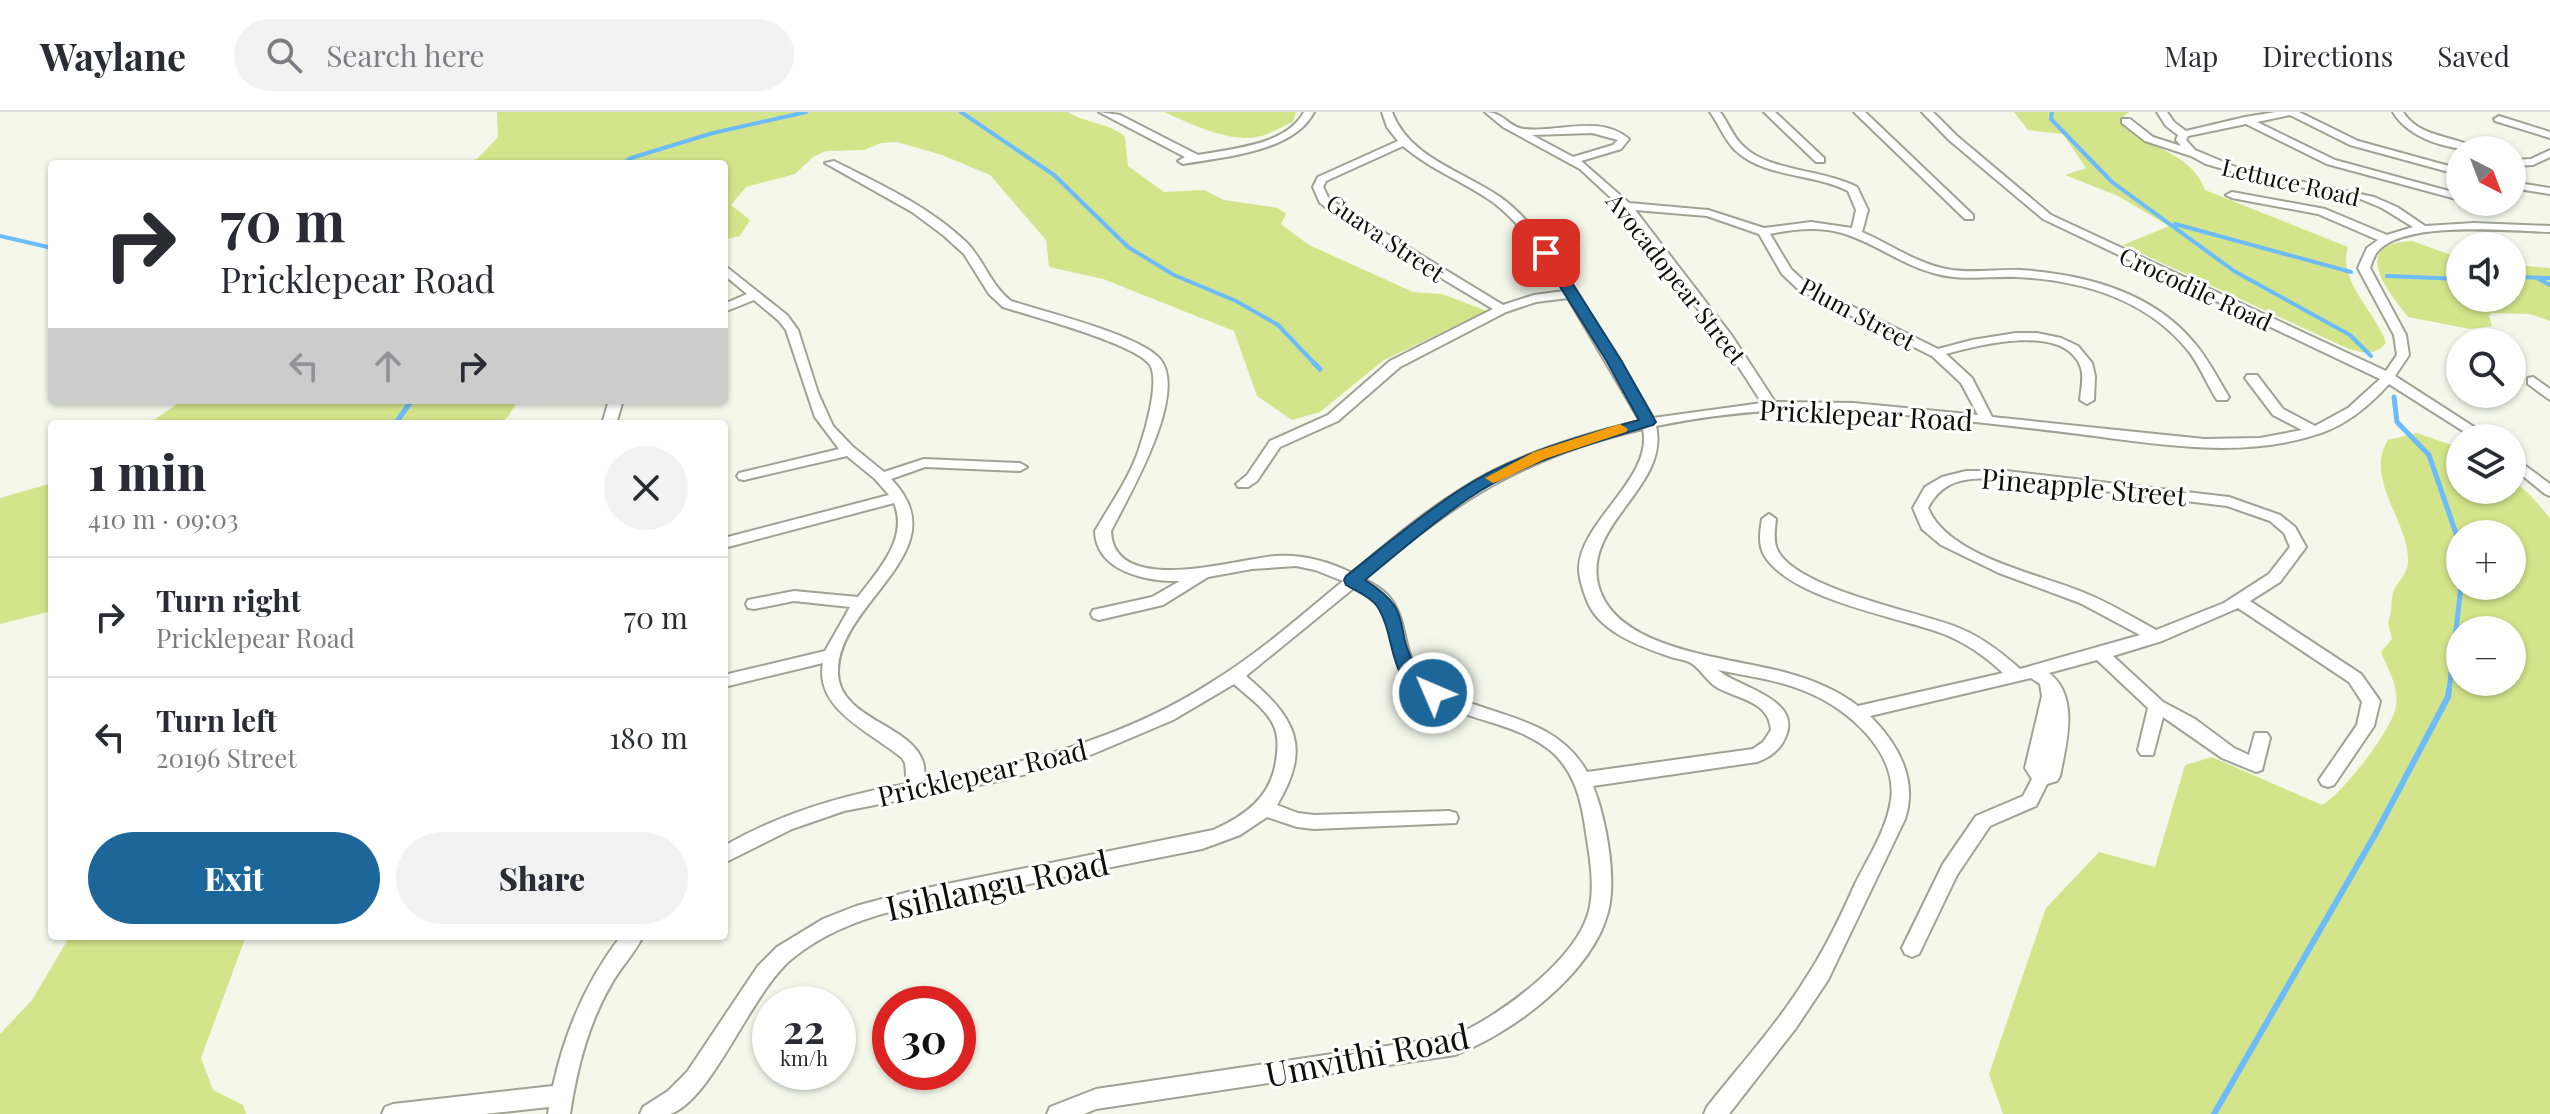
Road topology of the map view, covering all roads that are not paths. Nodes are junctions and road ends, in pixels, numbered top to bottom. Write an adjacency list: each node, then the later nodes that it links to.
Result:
1 (1104, 112): 23 (street)
2 (1309, 112): 23 (street)
3 (1387, 112): 19 (street)
4 (1490, 112): 15 (street, Avocadopear Street)
5 (1715, 112): 42 (street)
6 (1769, 112): 25 (street)
7 (1859, 112): 38 (street)
8 (1927, 112): 50 (street, Crocodile Road)
9 (2162, 112): 16 (street)
10 (2291, 112): 13 (street, Lettuce Road); 29 (street)
11 (2398, 112): 18 (street)
12 (2499, 119): 17 (street)
13 (2245, 120): 16 (street, Lettuce Road); 34 (street)
14 (2126, 121): 21 (street)
15 (1523, 133): 24 (street, Avocadopear Street); 24 (street)
16 (2184, 134): 21 (street, Lettuce Road)
17 (2550, 135)
18 (2446, 140)
19 (1404, 142): 45 (street); 48 (street, Guava Street)
20 (2446, 148): 29 (street)
21 (2191, 153): 31 (street, Lettuce Road)
22 (2550, 153): 27 (street)
23 (1196, 158): 26 (street)
24 (1574, 160): 37 (street, Avocadopear Street)
25 (1820, 160)
26 (1183, 161)
27 (2526, 162)
28 (830, 163): 71 (street)
29 (2429, 164): 30 (street)
30 (2446, 168)
31 (2280, 178): 36 (street); 39 (street, Lettuce Road)
32 (2526, 187): 33 (street)
33 (2550, 191)
34 (2446, 193)
35 (2232, 195): 36 (street)
36 (2290, 205): 43 (street)
37 (1626, 206): 41 (street); 56 (street, Avocadopear Street)
38 (1969, 217)
39 (2422, 229): 40 (street); 43 (street)
40 (2550, 229)
41 (1763, 232): 42 (street); 49 (street, Plum Street)
42 (1856, 233): 54 (street)
43 (2384, 238): 50 (street, Pricklepear Road)
44 (728, 272): 46 (street)
45 (1572, 294): 48 (street); 58 (street)
46 (756, 295): 47 (street); 61 (street)
47 (728, 306)
48 (1502, 309): 66 (street)
49 (1937, 353): 55 (street); 57 (street, Plum Street)
50 (2387, 377): 59 (street, Crocodile Road); 60 (street, Pricklepear Road)
51 (2252, 378): 60 (street)
52 (2533, 381): 53 (street)
53 (2550, 396)
54 (2222, 397)
55 (2087, 400)
56 (1771, 406): 57 (street, Pricklepear Road); 58 (street, Pricklepear Road)
57 (1987, 420): 60 (street, Pricklepear Road)
58 (1648, 422): 72 (street, Pricklepear Road); 80 (street)
59 (2462, 424)
60 (2314, 431)
61 (850, 451): 64 (street); 65 (street)
62 (1020, 467): 65 (street)
63 (2526, 471): 67 (street)
64 (744, 476)
65 (882, 477): 68 (street)
66 (1243, 484)
67 (2550, 491)
68 (898, 497): 70 (street); 74 (street)
69 (1769, 519): 81 (street)
70 (728, 542)
71 (1207, 572): 72 (street, Umvithi Road); 76 (street)
72 (1353, 580): 82 (street, Pricklepear Road); 88 (street, Umvithi Road)
73 (2238, 601): 77 (street, Pineapple Street); 77 (street, Pineapple Street); 89 (street)
74 (862, 603): 75 (street); 79 (street)
75 (754, 604)
76 (1099, 614)
77 (2156, 637): 78 (street, Pineapple Street)
78 (2101, 654): 81 (street, Pineapple Street); 84 (street)
79 (831, 655): 83 (street); 90 (street)
80 (1698, 660): 85 (street); 88 (street)
81 (2023, 672): 85 (street, Pineapple Street); 95 (street)
82 (1235, 676): 90 (street, Pricklepear Road); 91 (street)
83 (728, 680)
84 (2157, 706): 86 (street); 87 (street)
85 (1856, 713): 100 (street)
86 (2261, 738)
87 (2147, 750)
88 (1583, 780): 99 (street, Umvithi Road)
89 (2328, 780)
90 (917, 790): 93 (street, Pricklepear Road)
91 (1266, 809): 92 (street); 98 (street, Isihlangu Road)
92 (1449, 818)
93 (728, 853)
94 (625, 940): 96 (street)
95 (1912, 948)
96 (560, 1104): 97 (street)
97 (393, 1114)
98 (651, 1114)
99 (1058, 1114)
100 (1715, 1114)

